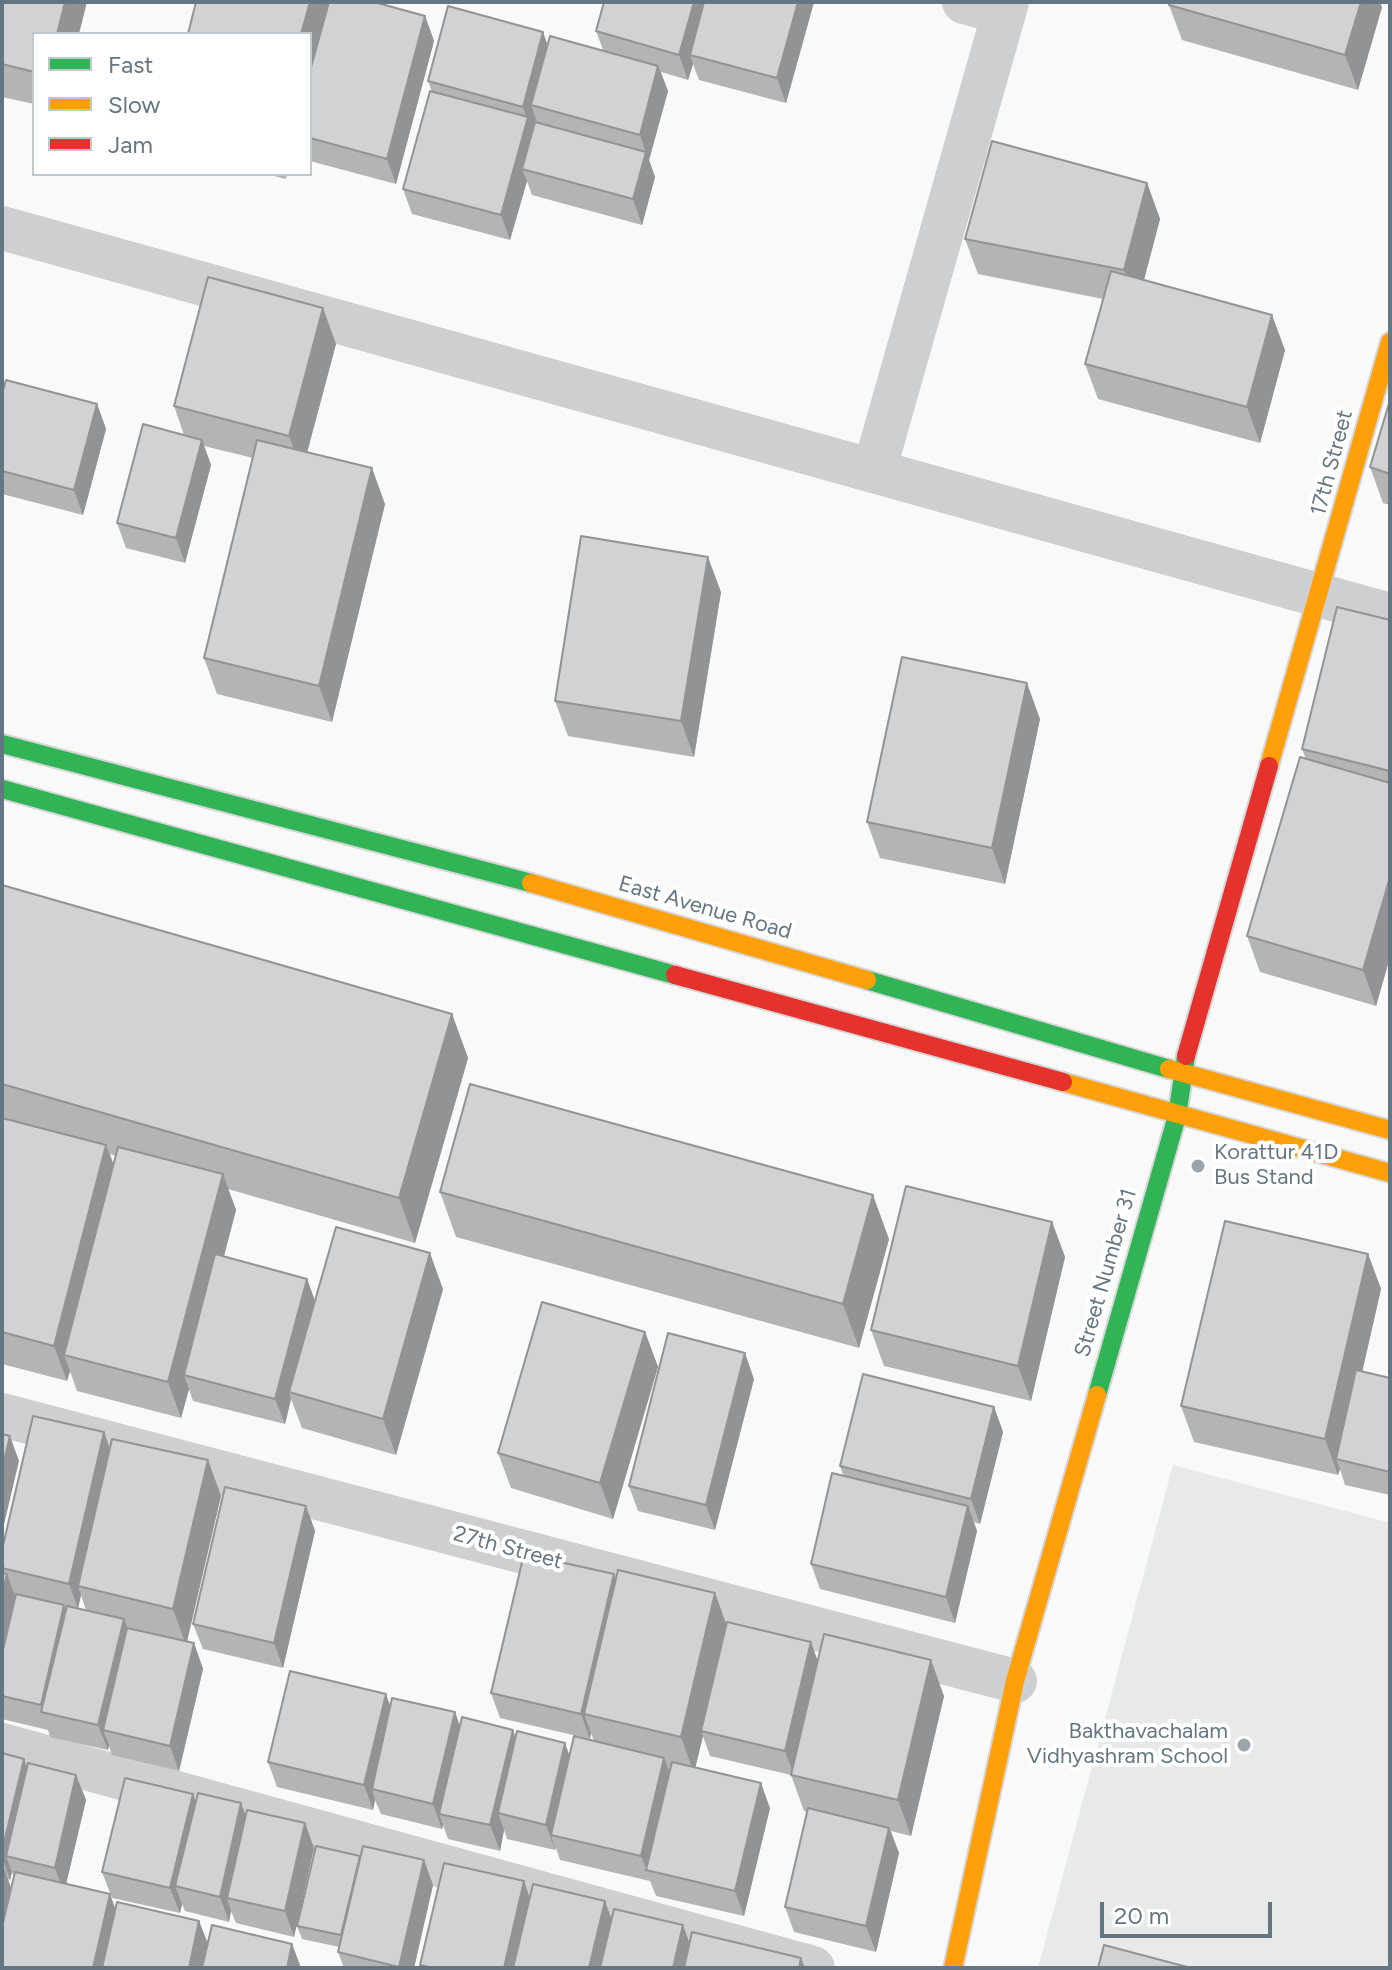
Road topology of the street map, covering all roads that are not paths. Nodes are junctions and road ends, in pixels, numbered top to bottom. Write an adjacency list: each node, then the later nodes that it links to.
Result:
1 (991, 6): 4 (street)
2 (2, 228): 4 (street)
3 (1390, 342): 5 (main road, 17th Street)
4 (874, 471): 5 (street)
5 (1320, 596): 6 (street); 9 (main road, Street Number 31)
6 (1390, 615)
7 (2, 744): 9 (main road, East Avenue Road)
8 (2, 789): 10 (main road)
9 (1181, 1073): 10 (main road, Street Number 31); 11 (main road, East Avenue Road)
10 (1177, 1116): 12 (main road); 14 (main road, Street Number 31)
11 (1390, 1130)
12 (1390, 1173)
13 (2, 1415): 14 (street, 27th Street)
14 (1015, 1681): 17 (main road, Street Number 31)
15 (2, 1745): 16 (street)
16 (813, 1968)
17 (953, 1968)

